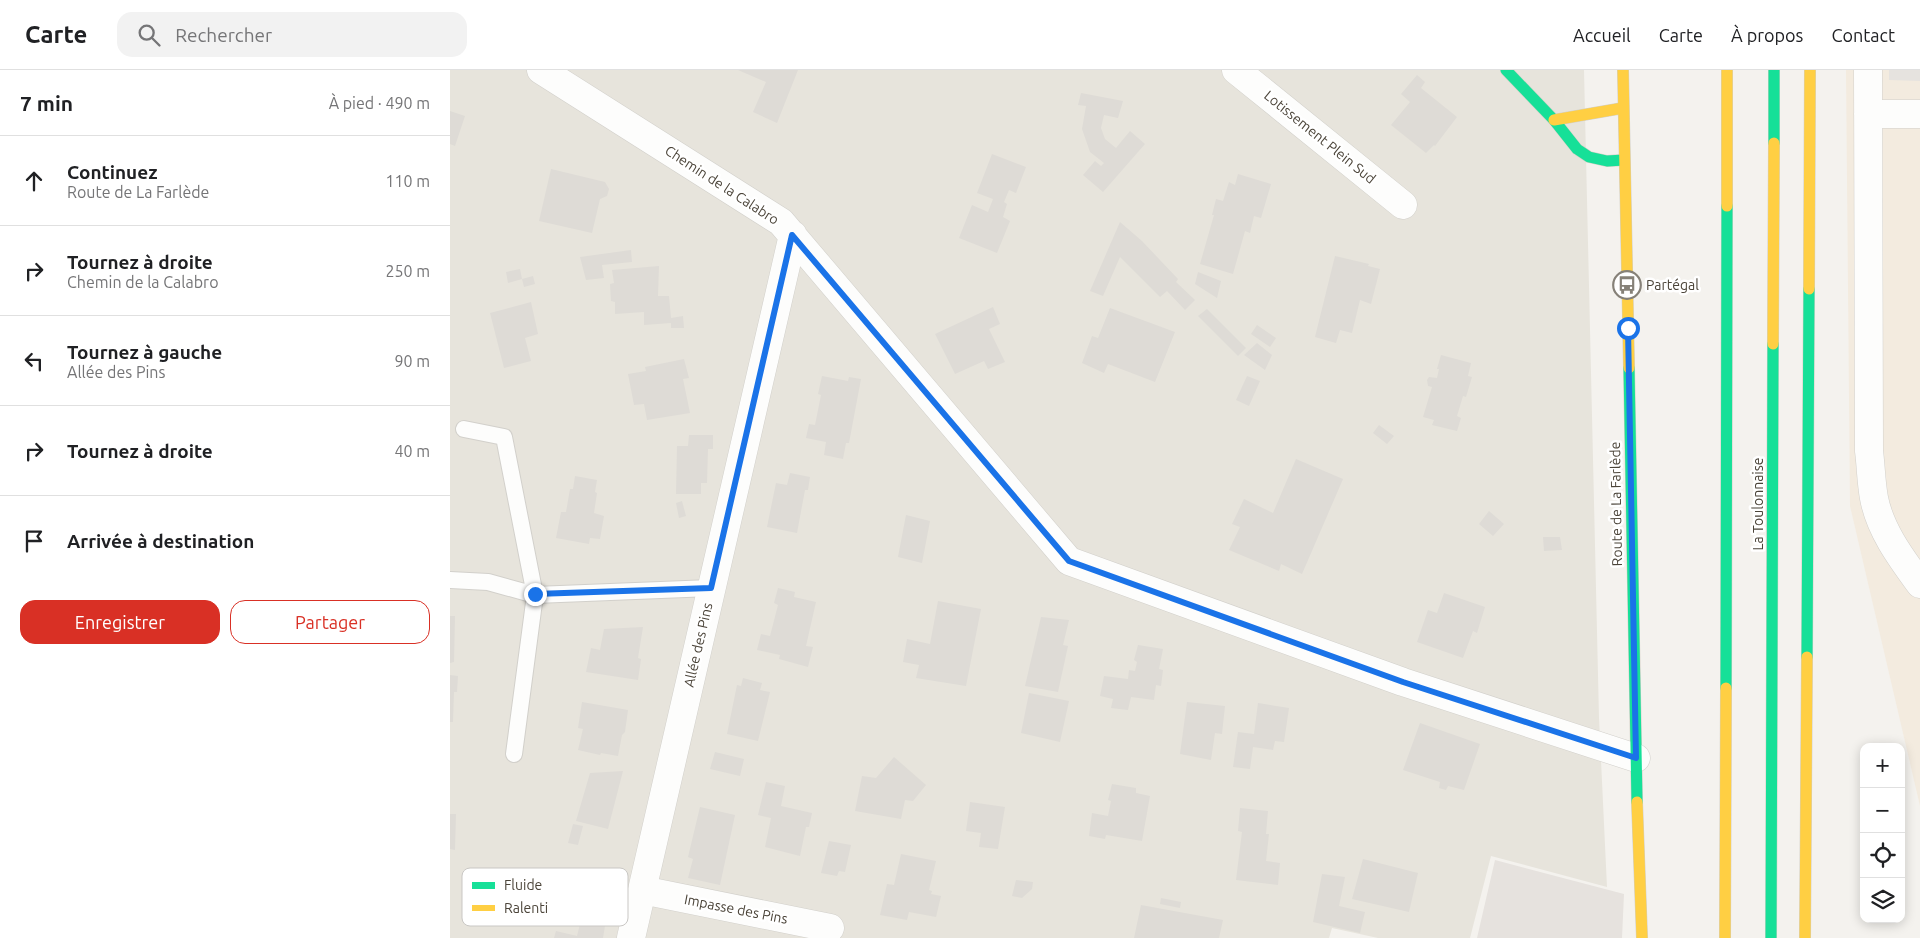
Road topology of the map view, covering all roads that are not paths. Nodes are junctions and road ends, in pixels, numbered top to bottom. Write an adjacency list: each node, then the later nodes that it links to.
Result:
1 (541, 70): 15 (street, Chemin de la Calabro)
2 (1236, 70): 14 (street, Lotissement Plein Sud)
3 (1506, 70): 12 (main road)
4 (1623, 70): 9 (main road, Route de La Farlède)
5 (1727, 70): 27 (main road)
6 (1774, 70): 28 (main road, La Toulonnaise)
7 (1810, 70): 29 (main road)
8 (1868, 70): 10 (street)
9 (1624, 108): 12 (main road); 13 (main road, Route de La Farlède)
10 (1868, 114): 11 (street); 18 (street)
11 (1920, 114)
12 (1554, 120): 13 (main road)
13 (1624, 160): 22 (main road, Route de La Farlède)
14 (1403, 205)
15 (792, 235): 19 (street, Allée des Pins); 22 (street, Chemin de la Calabro)
16 (464, 429): 20 (lane)
17 (450, 580): 20 (lane)
18 (1920, 584)
19 (711, 588): 20 (lane); 23 (street, Allée des Pins)
20 (535, 594): 21 (lane)
21 (514, 754)
22 (1636, 758): 26 (main road, Route de La Farlède)
23 (642, 890): 24 (street, Impasse des Pins); 25 (street, Allée des Pins)
24 (830, 928)
25 (631, 938)
26 (1642, 938)
27 (1725, 938)
28 (1771, 938)
29 (1806, 938)

